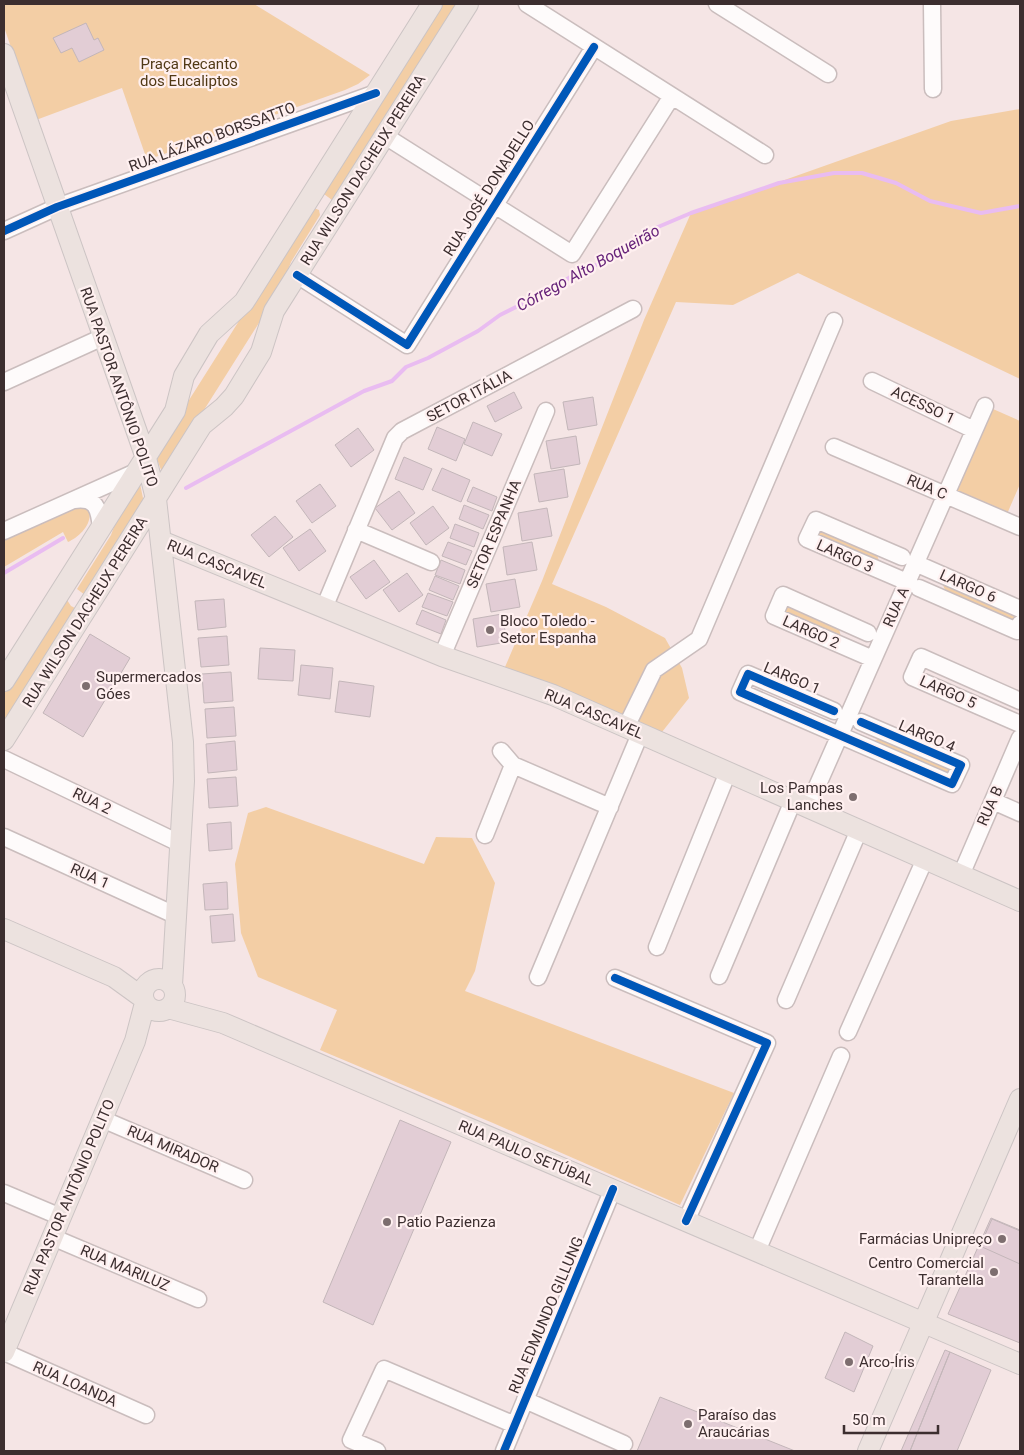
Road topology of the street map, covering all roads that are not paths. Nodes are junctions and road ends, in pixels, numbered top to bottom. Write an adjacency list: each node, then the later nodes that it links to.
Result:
1 (432, 4): 11 (main road, RUA WILSON DACHEUX PEREIRA)
2 (468, 4): 13 (main road, RUA WILSON DACHEUX PEREIRA)
3 (527, 4): 6 (street)
4 (717, 4): 8 (street)
5 (932, 4): 10 (street)
6 (594, 47): 12 (street); 16 (street, RUA JOSÉ DONADELLO)
7 (4, 54): 9 (main road, RUA PASTOR ANTÔNIO POLITO)
8 (828, 74)
9 (8, 82): 17 (main road, RUA PASTOR ANTÔNIO POLITO)
10 (932, 89)
11 (376, 92): 15 (main road, RUA WILSON DACHEUX PEREIRA); 17 (street, RUA LÁZARO BORSSATTO)
12 (672, 96): 14 (street); 16 (street)
13 (385, 136): 16 (street); 18 (main road, RUA WILSON DACHEUX PEREIRA)
14 (765, 155)
15 (306, 204): 18 (main road); 29 (main road, RUA WILSON DACHEUX PEREIRA)
16 (494, 205): 20 (street, RUA JOSÉ DONADELLO)
17 (57, 206): 19 (street, RUA LÁZARO BORSSATTO); 23 (main road, RUA PASTOR ANTÔNIO POLITO)
18 (331, 222): 20 (main road, RUA WILSON DACHEUX PEREIRA)
19 (4, 231)
20 (297, 275): 34 (main road, RUA WILSON DACHEUX PEREIRA)
21 (633, 308): 38 (street, SETOR ITÁLIA)
22 (834, 321): 68 (street)
23 (103, 337): 25 (street); 28 (main road, RUA PASTOR ANTÔNIO POLITO)
24 (872, 381): 30 (street, ACESSO 1)
25 (4, 382)
26 (984, 406): 30 (street, RUA A)
27 (546, 411): 57 (street, SETOR ESPANHA)
28 (132, 420): 29 (main road); 32 (main road, RUA PASTOR ANTÔNIO POLITO)
29 (167, 424): 32 (main road, RUA WILSON DACHEUX PEREIRA)
30 (974, 430): 33 (street, RUA A)
31 (834, 447): 33 (street, RUA C)
32 (142, 464): 34 (main road, RUA PASTOR ANTÔNIO POLITO); 35 (street); 37 (main road, RUA WILSON DACHEUX PEREIRA)
33 (946, 495): 36 (street, RUA C); 43 (street, RUA A)
34 (156, 498): 40 (main road, RUA WILSON DACHEUX PEREIRA); 42 (main road, RUA PASTOR ANTÔNIO POLITO)
35 (74, 500): 37 (street); 39 (street)
36 (1020, 527)
37 (101, 528): 47 (main road, RUA WILSON DACHEUX PEREIRA)
38 (356, 530): 44 (street); 51 (street, SETOR ITÁLIA)
39 (4, 531)
40 (126, 546): 42 (main road, RUA CASCAVEL); 49 (main road, RUA WILSON DACHEUX PEREIRA)
41 (877, 546): 43 (street, LARGO 3); 46 (street); 46 (street, LARGO 3)
42 (162, 547): 51 (main road, RUA CASCAVEL); 85 (main road, RUA PASTOR ANTÔNIO POLITO)
43 (909, 560): 45 (street, LARGO 6); 48 (street, RUA A)
44 (431, 562)
45 (932, 570): 50 (street); 52 (street, LARGO 6)
46 (887, 574): 48 (street, LARGO 3)
47 (69, 579): 49 (main road); 59 (main road, RUA WILSON DACHEUX PEREIRA)
48 (913, 585): 50 (street, LARGO 6); 58 (street, RUA A)
49 (95, 595): 71 (main road, RUA WILSON DACHEUX PEREIRA)
50 (945, 599): 54 (street, LARGO 6)
51 (324, 608): 57 (main road, RUA CASCAVEL)
52 (1020, 609)
53 (843, 622): 55 (street, LARGO 2); 56 (street); 56 (street, LARGO 2)
54 (1020, 624)
55 (868, 634)
56 (848, 648): 58 (street, LARGO 2)
57 (442, 656): 68 (main road, RUA CASCAVEL)
58 (873, 659): 70 (street, RUA A)
59 (4, 681)
60 (994, 690): 61 (street, LARGO 5); 64 (street); 64 (street, LARGO 5)
61 (1020, 701)
62 (816, 703): 63 (street, LARGO 1); 67 (street); 67 (street, LARGO 1)
63 (834, 711)
64 (1002, 716): 66 (street, LARGO 5)
65 (861, 722): 69 (street, LARGO 4)
66 (1020, 724)
67 (821, 727): 70 (street, LARGO 1)
68 (633, 730): 77 (main road, RUA CASCAVEL); 80 (street)
69 (881, 731): 73 (street); 73 (street, LARGO 4)
70 (839, 735): 73 (street, LARGO 4); 79 (street, RUA A)
71 (4, 740)
72 (1019, 743): 78 (street, RUA B)
73 (858, 744)
74 (501, 751): 76 (street)
75 (4, 759): 85 (street, RUA 2)
76 (513, 765): 80 (street); 83 (street)
77 (728, 772): 79 (main road, RUA CASCAVEL); 92 (street)
78 (993, 801): 81 (street); 87 (street, RUA B)
79 (800, 804): 82 (main road, RUA CASCAVEL); 93 (street, RUA A)
80 (610, 807): 94 (street)
81 (1020, 813)
82 (858, 830): 86 (main road, RUA CASCAVEL); 97 (street)
83 (485, 835)
84 (4, 837): 89 (street, RUA 1)
85 (181, 844): 89 (main road, RUA PASTOR ANTÔNIO POLITO)
86 (925, 859): 87 (main road, RUA CASCAVEL); 98 (street)
87 (961, 874): 88 (main road, RUA CASCAVEL)
88 (1020, 901)
89 (177, 916): 91 (main road, RUA PASTOR ANTÔNIO POLITO)
90 (4, 931): 96 (main road, RUA PAULO SETÚBAL)
91 (174, 941): 96 (main road, RUA PASTOR ANTÔNIO POLITO); 96 (main road, RUA PASTOR ANTÔNIO POLITO)
92 (657, 947)
93 (719, 976)
94 (538, 977)
95 (616, 978): 106 (street)
96 (153, 997): 101 (main road, RUA PASTOR ANTÔNIO POLITO); 103 (main road, RUA PAULO SETÚBAL)
97 (786, 1000)
98 (848, 1032)
99 (841, 1056): 108 (street)
100 (1020, 1099): 110 (main road)
101 (102, 1118): 102 (street, RUA MIRADOR); 105 (main road, RUA PASTOR ANTÔNIO POLITO)
102 (244, 1180)
103 (613, 1190): 106 (main road, RUA PAULO SETÚBAL); 113 (street, RUA EDMUNDO GILLUNG)
104 (4, 1193): 105 (street)
105 (61, 1217): 107 (main road, RUA PASTOR ANTÔNIO POLITO)
106 (686, 1221): 108 (main road, RUA PAULO SETÚBAL)
107 (52, 1237): 109 (street, RUA MARILUZ); 111 (main road, RUA PASTOR ANTÔNIO POLITO)
108 (757, 1251): 110 (main road, RUA PAULO SETÚBAL)
109 (198, 1299)
110 (924, 1323): 112 (main road, RUA PAULO SETÚBAL); 119 (main road)
111 (4, 1352): 114 (street, RUA LOANDA)
112 (1020, 1364)
113 (525, 1400): 115 (street, RUA EDMUNDO GILLUNG); 116 (street)
114 (146, 1416)
115 (515, 1425): 117 (street); 118 (street, RUA EDMUNDO GILLUNG)
116 (624, 1444)
117 (377, 1451)
118 (504, 1451)
119 (868, 1451)

